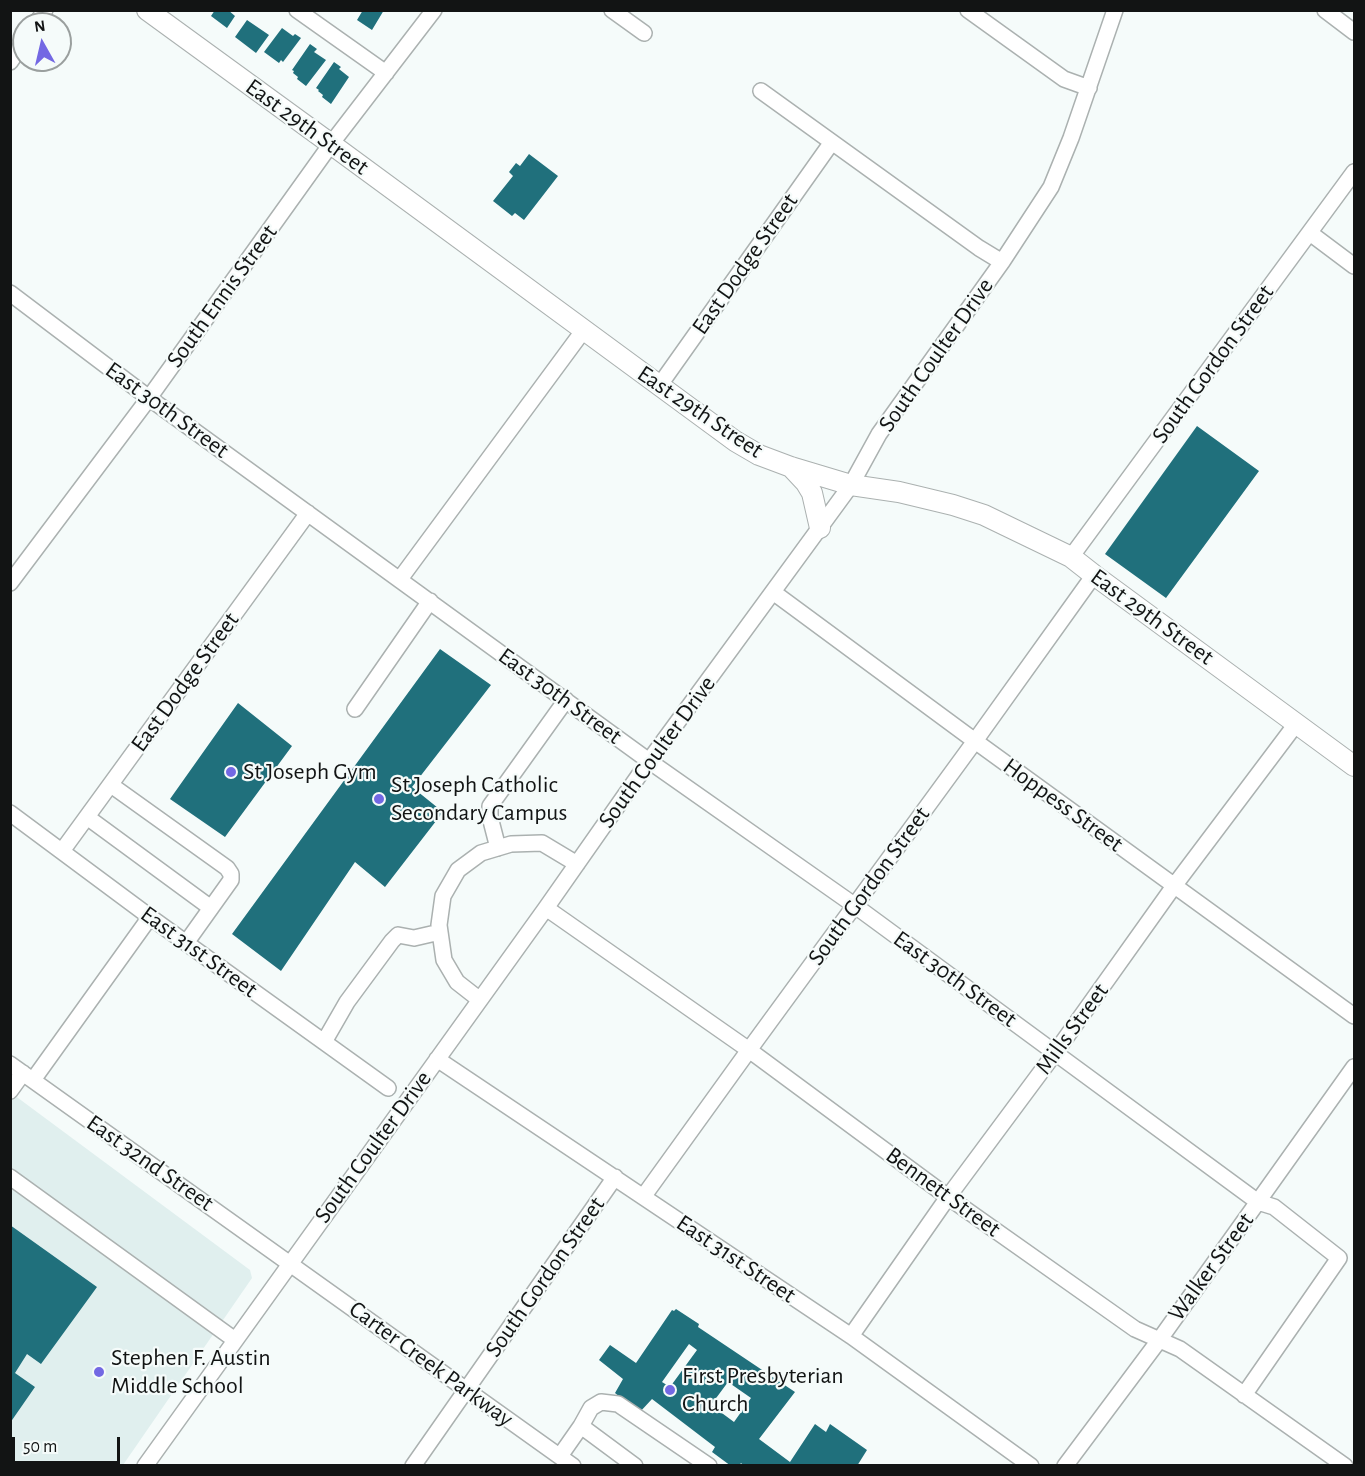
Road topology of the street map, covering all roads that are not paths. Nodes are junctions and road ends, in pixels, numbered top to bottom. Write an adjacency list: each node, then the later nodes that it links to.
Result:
1 (147, 10): 14 (main road, East 29th Street)
2 (297, 10): 10 (street)
3 (434, 10): 10 (street, South Ennis Street)
4 (612, 10): 9 (street)
5 (969, 10): 11 (street)
6 (1115, 10): 11 (street, South Coulter Drive)
7 (1324, 10): 8 (street)
8 (1354, 32)
9 (644, 33)
10 (386, 73): 14 (street, South Ennis Street)
11 (1089, 88): 17 (street, South Coulter Drive)
12 (761, 90): 13 (street)
13 (832, 142): 17 (street); 21 (street, East Dodge Street)
14 (331, 144): 20 (main road, East 29th Street); 22 (street, South Ennis Street)
15 (1354, 172): 16 (street, South Gordon Street)
16 (1310, 232): 18 (street); 27 (street, South Gordon Street)
17 (1002, 262): 24 (street, South Coulter Drive)
18 (1354, 266)
19 (10, 293): 22 (street, East 30th Street)
20 (584, 331): 21 (main road, East 29th Street); 29 (street)
21 (659, 386): 23 (main road, East 29th Street)
22 (149, 398): 25 (street, East 30th Street); 30 (street, South Ennis Street)
23 (791, 467): 24 (main road, East 29th Street); 26 (main road)
24 (851, 486): 26 (street, South Coulter Drive); 27 (main road, East 29th Street)
25 (308, 513): 29 (street, East 30th Street); 39 (street, East Dodge Street)
26 (820, 528): 31 (street, South Coulter Drive)
27 (1071, 557): 28 (main road, East 29th Street)
28 (1094, 575): 35 (main road, East 29th Street); 36 (street, South Gordon Street)
29 (400, 579): 32 (street, East 30th Street)
30 (10, 582)
31 (773, 591): 36 (street, Hoppess Street); 37 (street, South Coulter Drive)
32 (430, 601): 33 (street, East 30th Street); 34 (street)
33 (566, 700): 37 (street, East 30th Street); 42 (street)
34 (355, 709)
35 (1296, 724): 38 (main road, East 29th Street); 45 (street, Mills Street)
36 (975, 741): 45 (street, Hoppess Street); 46 (street, South Gordon Street)
37 (649, 761): 44 (street, South Coulter Drive); 46 (street, East 30th Street)
38 (1354, 766)
39 (111, 784): 41 (street, East Dodge Street); 47 (street)
40 (10, 813): 43 (street, East 31st Street)
41 (87, 817): 43 (street, East Dodge Street); 47 (street)
42 (498, 848): 44 (street); 50 (street)
43 (62, 851): 49 (street, East 31st Street)
44 (577, 864): 48 (street, South Coulter Drive)
45 (1174, 886): 53 (street, Hoppess Street); 56 (street, Mills Street)
46 (854, 905): 55 (street, South Gordon Street); 56 (street, East 30th Street)
47 (211, 908): 51 (street)
48 (546, 908): 52 (street, South Coulter Drive); 55 (street, Bennett Street)
49 (150, 917): 51 (street, East 31st Street); 59 (street)
50 (440, 932): 52 (street); 54 (street)
51 (186, 943): 54 (street, East 31st Street)
52 (480, 1000): 57 (street, South Coulter Drive)
53 (1354, 1016)
54 (324, 1042): 60 (street, East 31st Street)
55 (749, 1050): 64 (street, South Gordon Street); 65 (street, Bennett Street)
56 (1055, 1053): 65 (street, Mills Street); 66 (street, East 30th Street)
57 (437, 1059): 63 (street, East 31st Street); 67 (street, South Coulter Drive)
58 (1354, 1067): 66 (street, Walker Street)
59 (22, 1072): 61 (street); 67 (street, East 32nd Street)
60 (388, 1088)
61 (10, 1090)
62 (10, 1177): 70 (street)
63 (615, 1178): 64 (street, East 31st Street); 71 (street, South Gordon Street)
64 (643, 1197): 68 (street, East 31st Street)
65 (948, 1197): 68 (street, Mills Street); 69 (street, Bennett Street)
66 (1258, 1202): 69 (street, Walker Street); 72 (street, East 30th Street)
67 (290, 1263): 70 (street, South Coulter Drive); 71 (street, Carter Creek Parkway)
68 (851, 1336): 79 (street, East 31st Street)
69 (1160, 1339): 72 (street, Bennett Street); 80 (street, Walker Street)
70 (235, 1340): 75 (street, South Coulter Drive)
71 (466, 1390): 74 (street, Carter Creek Parkway); 76 (street, South Gordon Street)
72 (1244, 1395): 81 (street, Bennett Street)
73 (581, 1426): 74 (street); 77 (street); 78 (street)
74 (564, 1462)
75 (145, 1466)
76 (413, 1466)
77 (635, 1466)
78 (709, 1466)
79 (1031, 1466)
80 (1065, 1466)
81 (1345, 1466)

